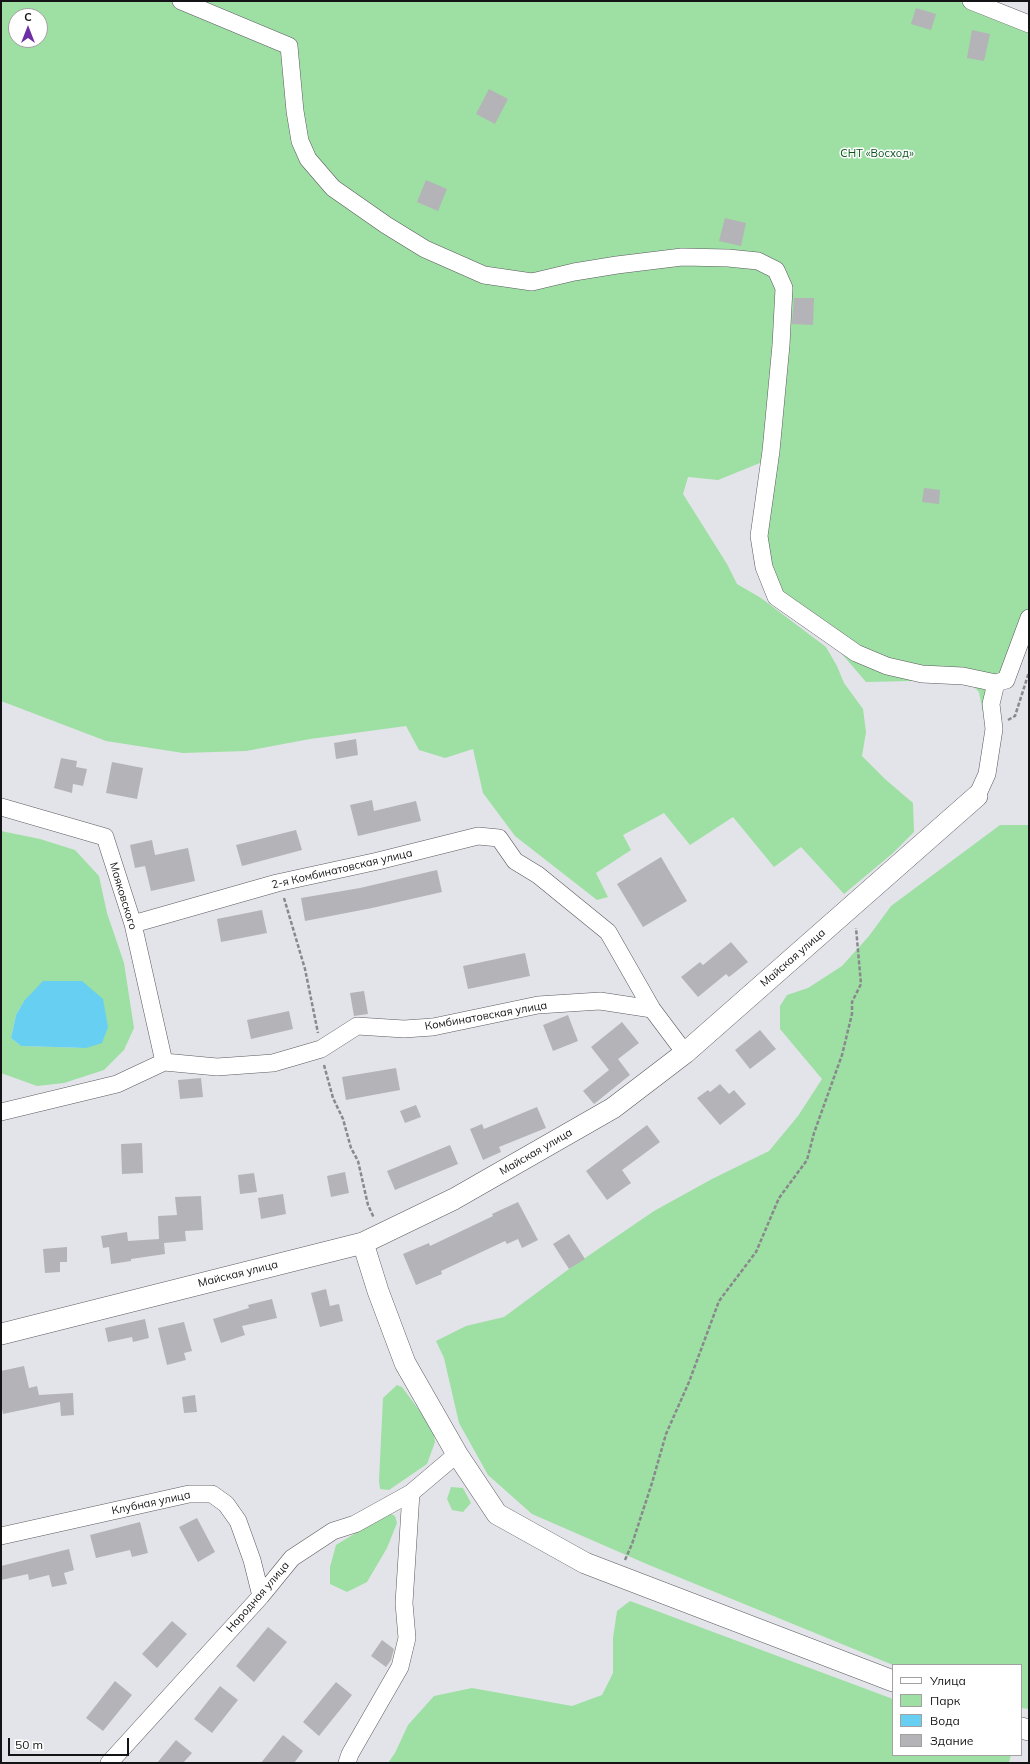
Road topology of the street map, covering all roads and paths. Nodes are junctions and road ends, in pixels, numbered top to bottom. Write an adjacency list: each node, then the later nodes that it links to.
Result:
1 (180, 1): 6 (street)
2 (971, 1): 3 (street)
3 (1029, 24)
4 (1029, 618): 6 (street)
5 (1029, 672): 7 (path)
6 (996, 683): 7 (street)
7 (994, 729): 8 (street)
8 (977, 796): 10 (street, Майская улица)
9 (1, 807): 11 (street, Маяковского)
10 (855, 904): 13 (street, Майская улица); 21 (path)
11 (133, 924): 12 (street, 2-я Комбинатовская улица); 14 (street, Маяковского)
12 (652, 1009): 13 (street); 14 (street, Комбинатовская улица)
13 (685, 1053): 16 (street, Майская улица)
14 (164, 1062): 15 (street)
15 (1, 1112)
16 (363, 1242): 17 (street, Майская улица); 18 (street)
17 (1, 1334)
18 (457, 1454): 19 (street, Народная улица); 21 (street)
19 (411, 1493): 22 (street, Народная улица); 25 (street)
20 (1, 1536): 22 (street, Клубная улица)
21 (618, 1575): 23 (street)
22 (261, 1596): 24 (street, Народная улица)
23 (892, 1682)
24 (109, 1763)
25 (347, 1763)

